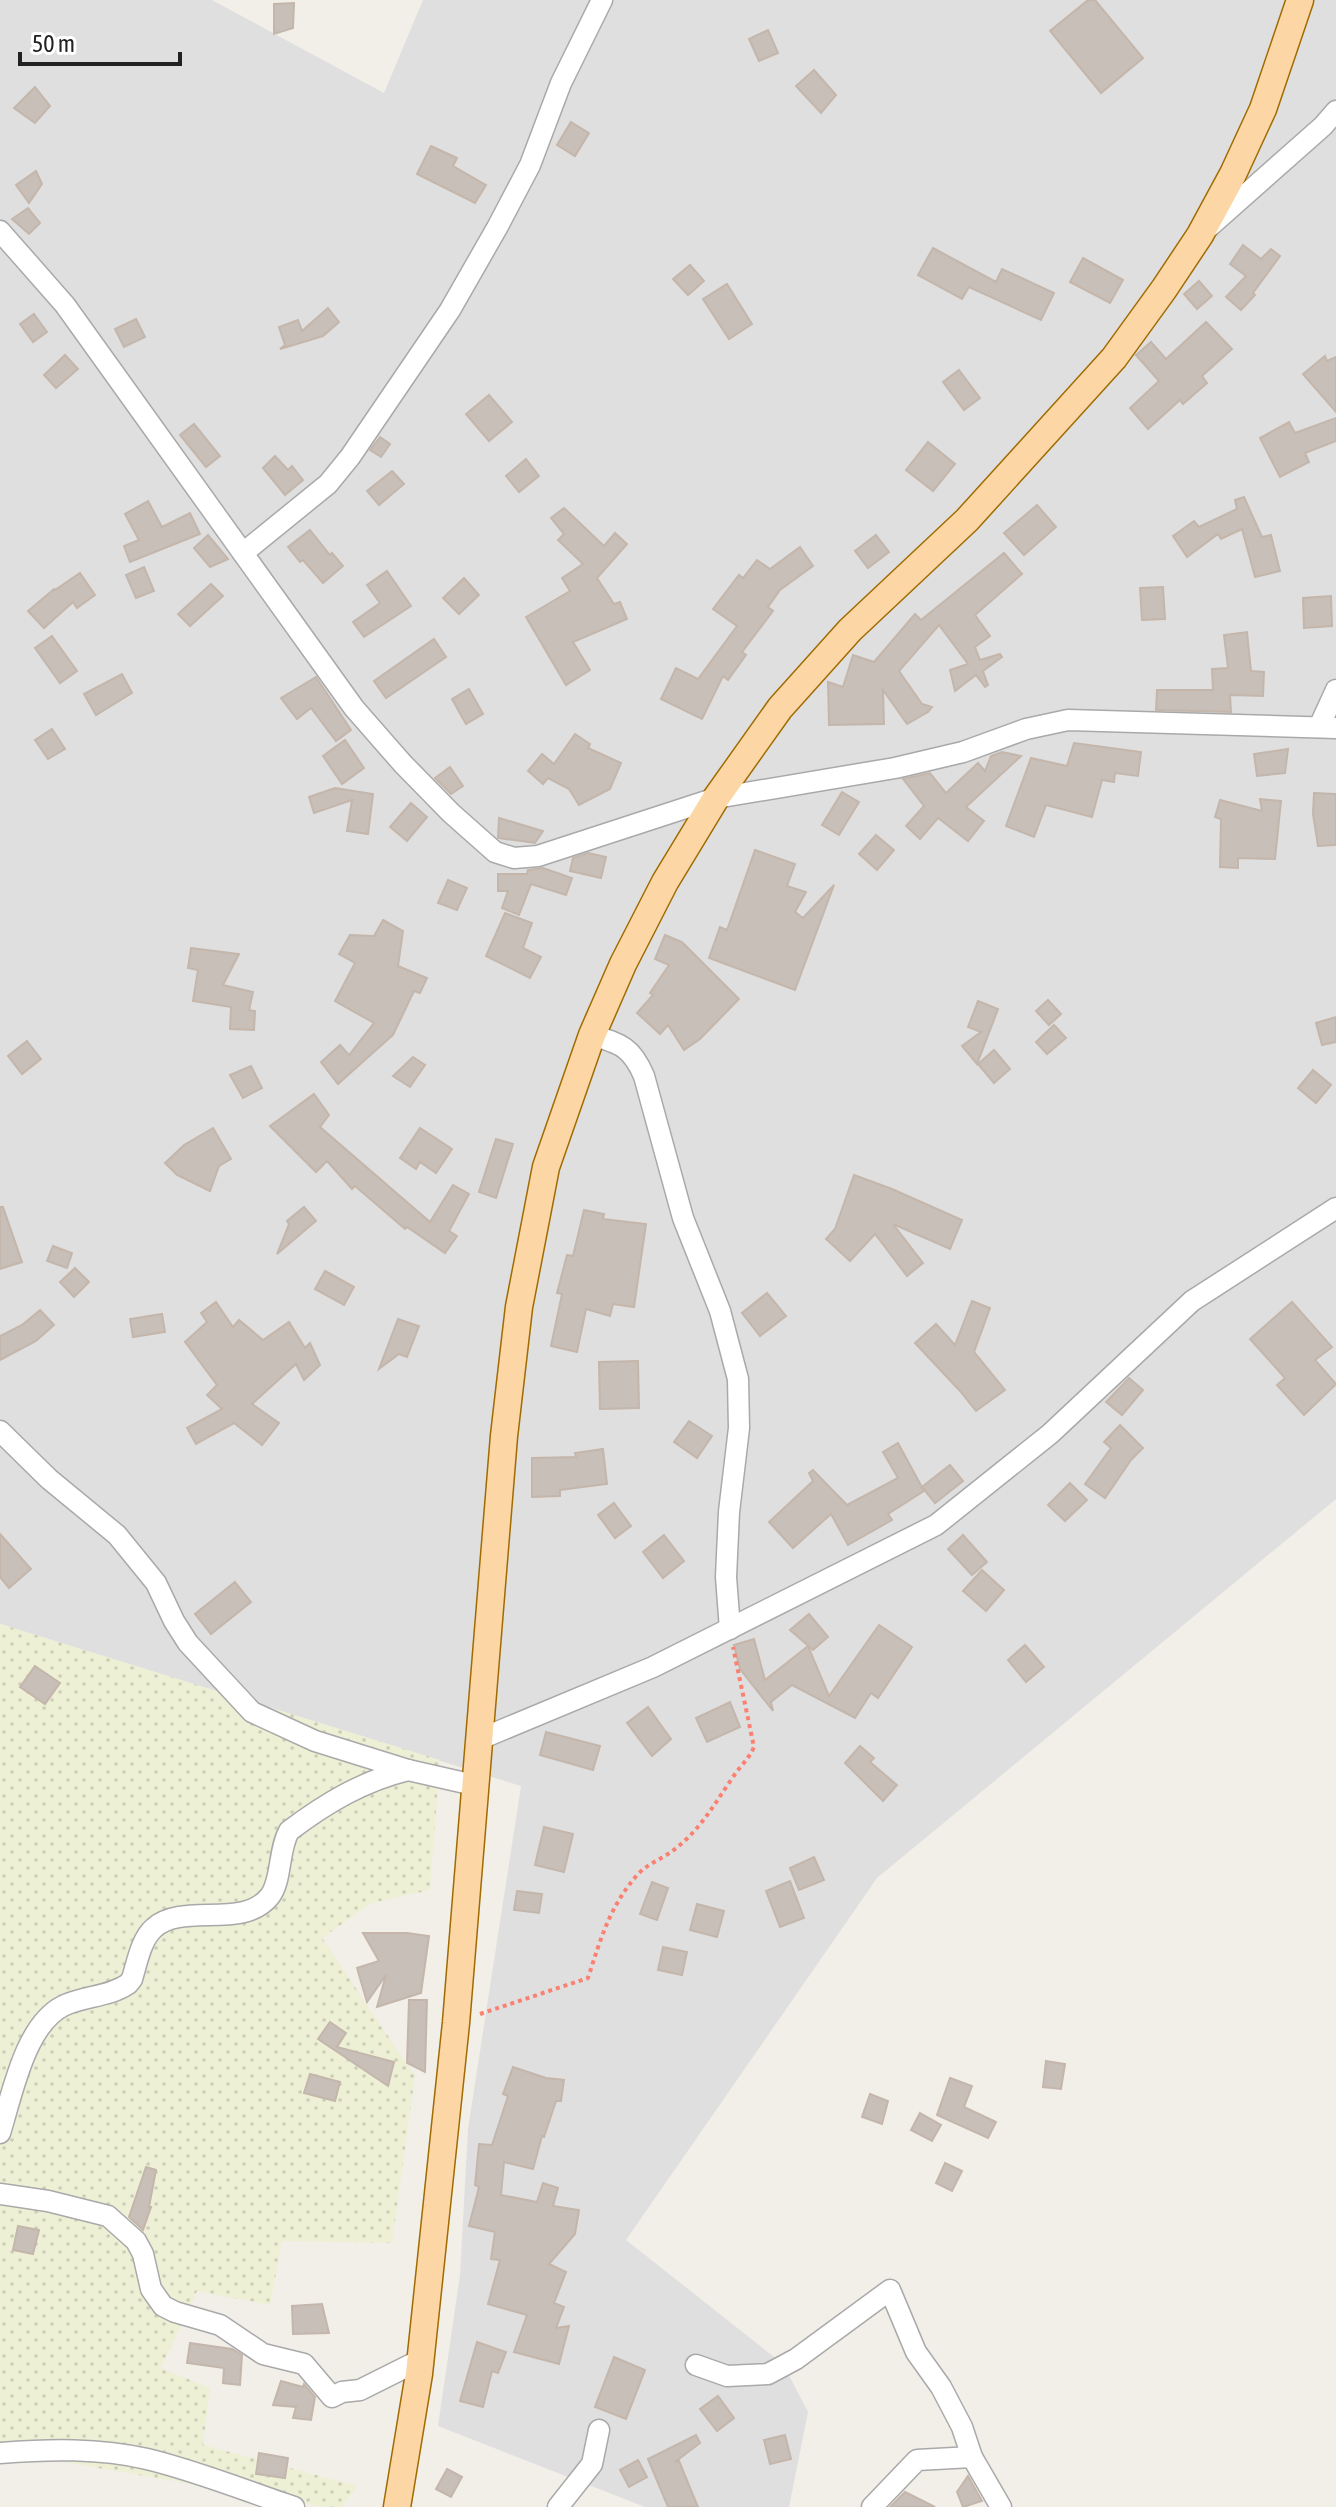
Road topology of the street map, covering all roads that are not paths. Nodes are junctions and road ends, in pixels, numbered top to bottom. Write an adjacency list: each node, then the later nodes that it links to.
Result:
1 (602, 0): 6 (street)
2 (1300, 0): 5 (main road)
3 (1336, 111): 5 (street)
4 (0, 231): 6 (street)
5 (1200, 235): 9 (main road)
6 (243, 553): 9 (street)
7 (1336, 690): 8 (street)
8 (1328, 728): 9 (street)
9 (716, 798): 10 (main road)
10 (592, 1035): 13 (street); 14 (main road)
11 (1336, 1208): 13 (street)
12 (0, 1431): 15 (street)
13 (730, 1629): 14 (street)
14 (478, 1740): 16 (main road)
15 (408, 1770): 16 (street); 17 (street)
16 (474, 1785): 19 (main road)
17 (0, 2133)
18 (0, 2194): 19 (street)
19 (420, 2360): 25 (main road)
20 (696, 2365): 23 (street)
21 (599, 2430): 26 (street)
22 (0, 2453): 24 (street)
23 (972, 2457): 27 (street); 28 (street)
24 (294, 2507)
25 (397, 2507)
26 (558, 2507)
27 (872, 2507)
28 (1001, 2507)

